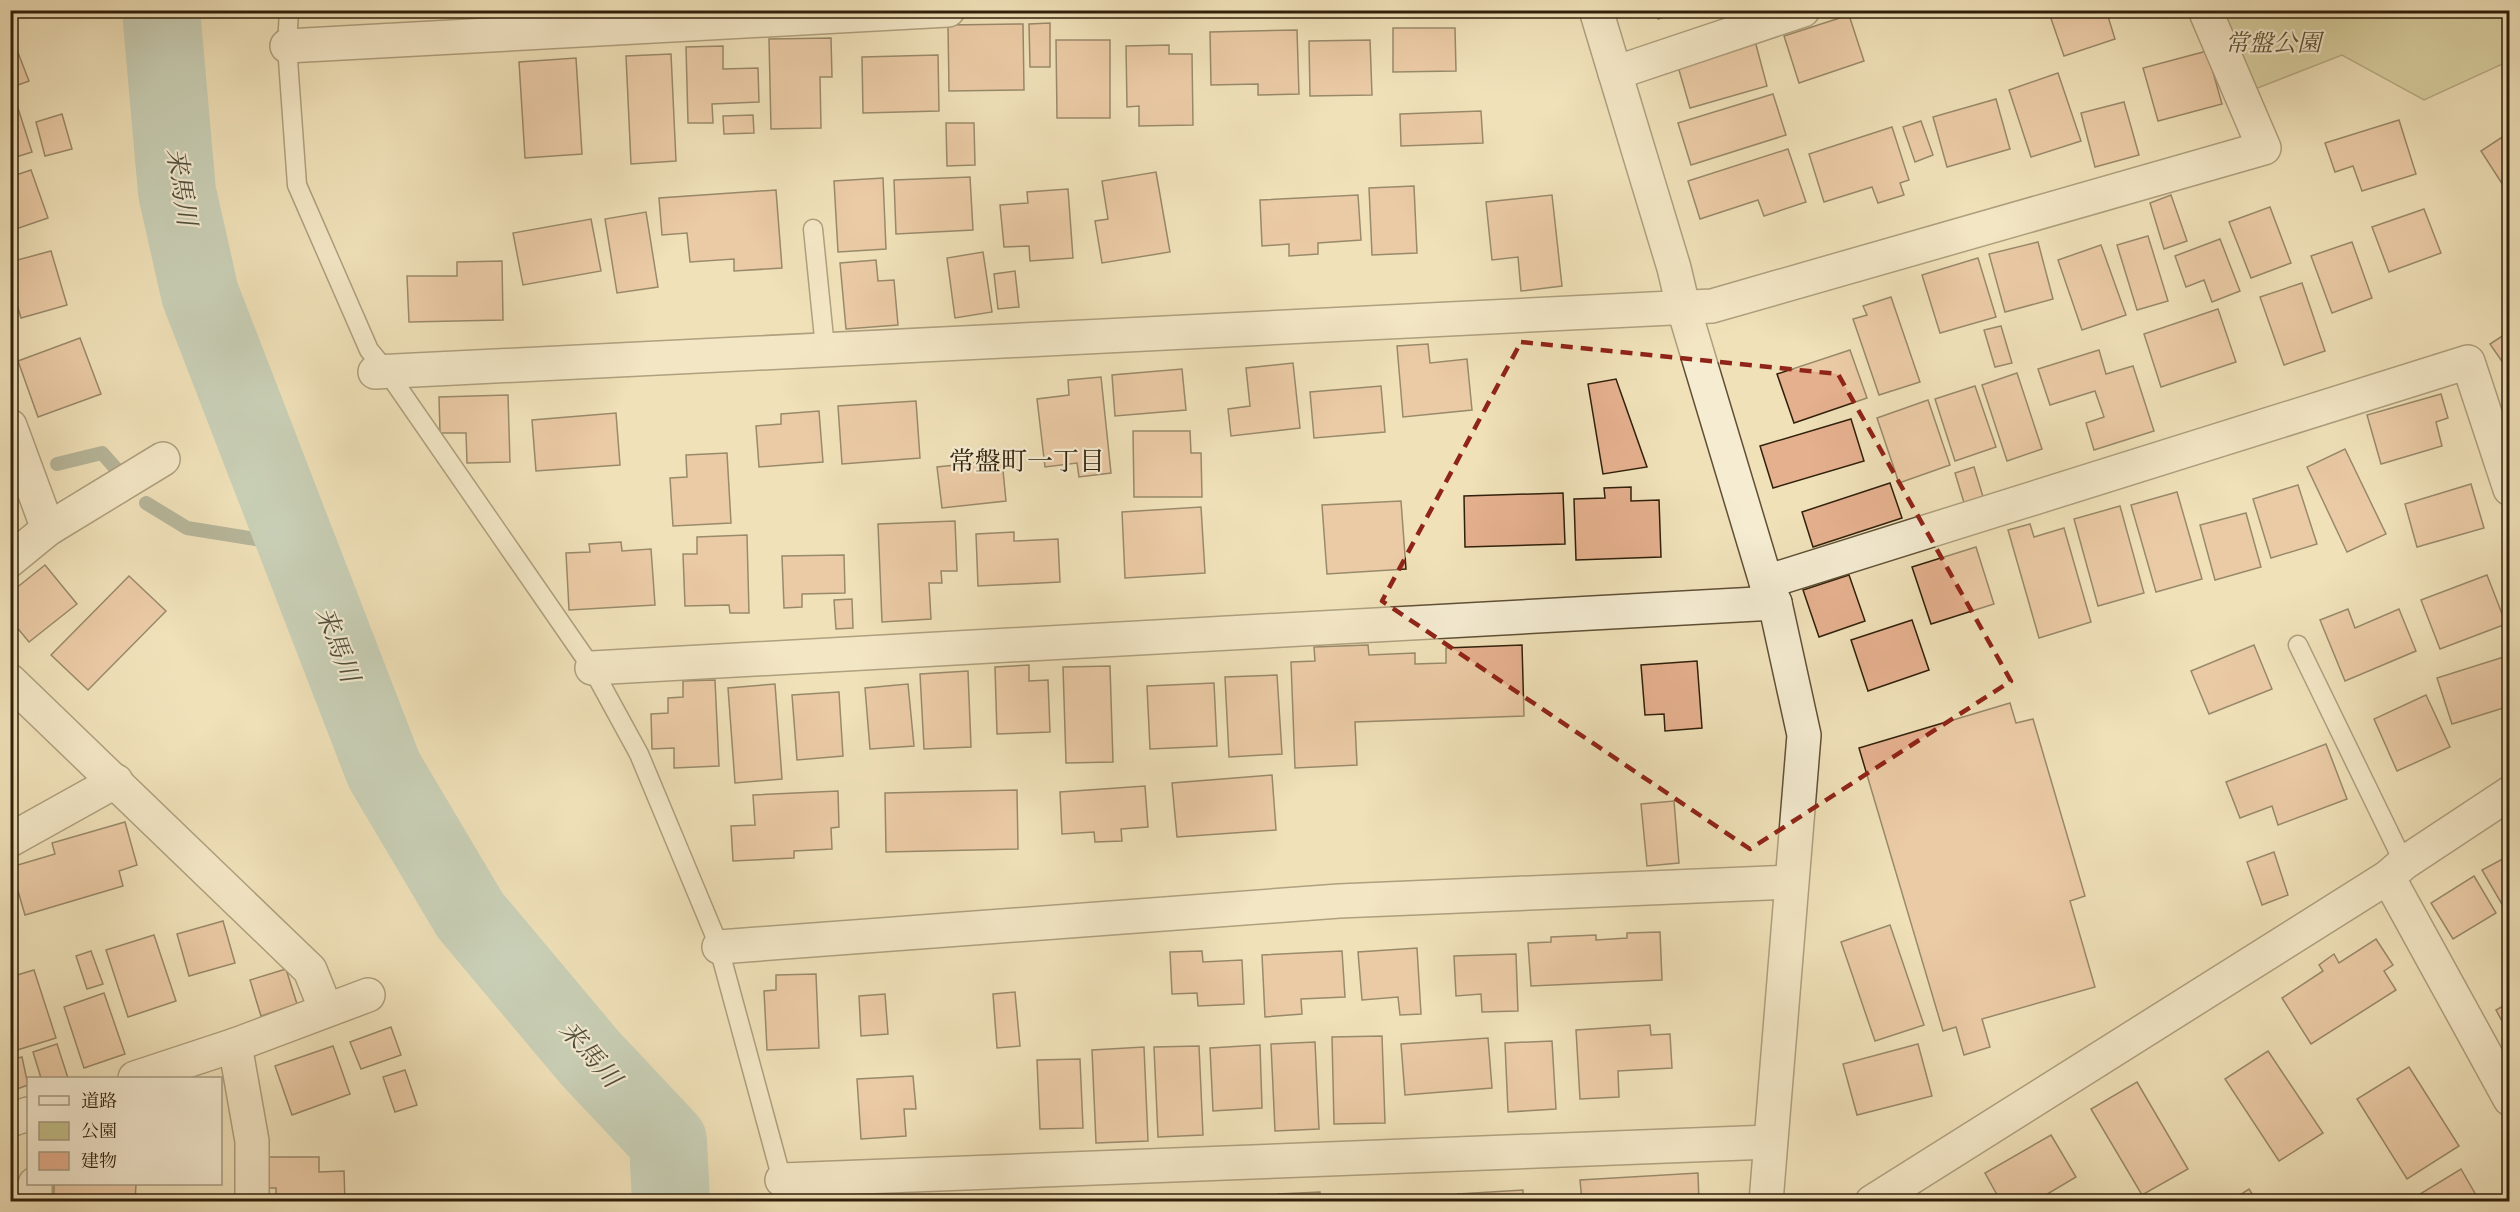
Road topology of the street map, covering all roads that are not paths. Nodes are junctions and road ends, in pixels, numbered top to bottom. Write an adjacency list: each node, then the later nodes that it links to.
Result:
1 (289, 10): 7 (lane)
2 (948, 10): 6 (street)
3 (1596, 10): 8 (street)
4 (1803, 10): 8 (street)
5 (2205, 10): 10 (street)
6 (780, 14): 7 (street)
7 (287, 46): 12 (lane)
8 (1615, 73): 10 (street)
9 (813, 229): 11 (lane)
10 (1683, 306): 11 (street); 18 (street)
11 (825, 348): 12 (street)
12 (382, 372): 20 (lane)
13 (10, 426): 16 (street)
14 (163, 459): 16 (street)
15 (2510, 489): 18 (street)
16 (48, 529): 17 (street)
17 (10, 560)
18 (1771, 592): 20 (street); 26 (street)
19 (2298, 645): 25 (lane)
20 (592, 668): 27 (lane)
21 (10, 681): 22 (street)
22 (116, 781): 24 (street); 29 (street)
23 (2510, 793): 25 (street)
24 (10, 840)
25 (2396, 870): 32 (street); 41 (street)
26 (1791, 882): 27 (street); 35 (street)
27 (719, 947): 37 (lane)
28 (368, 995): 29 (street)
29 (326, 1010): 30 (street)
30 (236, 1045): 31 (street); 39 (street)
31 (138, 1077)
32 (2510, 1099)
33 (27, 1114): 34 (street)
34 (10, 1120)
35 (1770, 1142): 37 (street); 40 (street)
36 (35, 1185): 38 (street)
37 (785, 1191)
38 (35, 1202)
39 (252, 1202)
40 (1766, 1202)
41 (1872, 1202)

